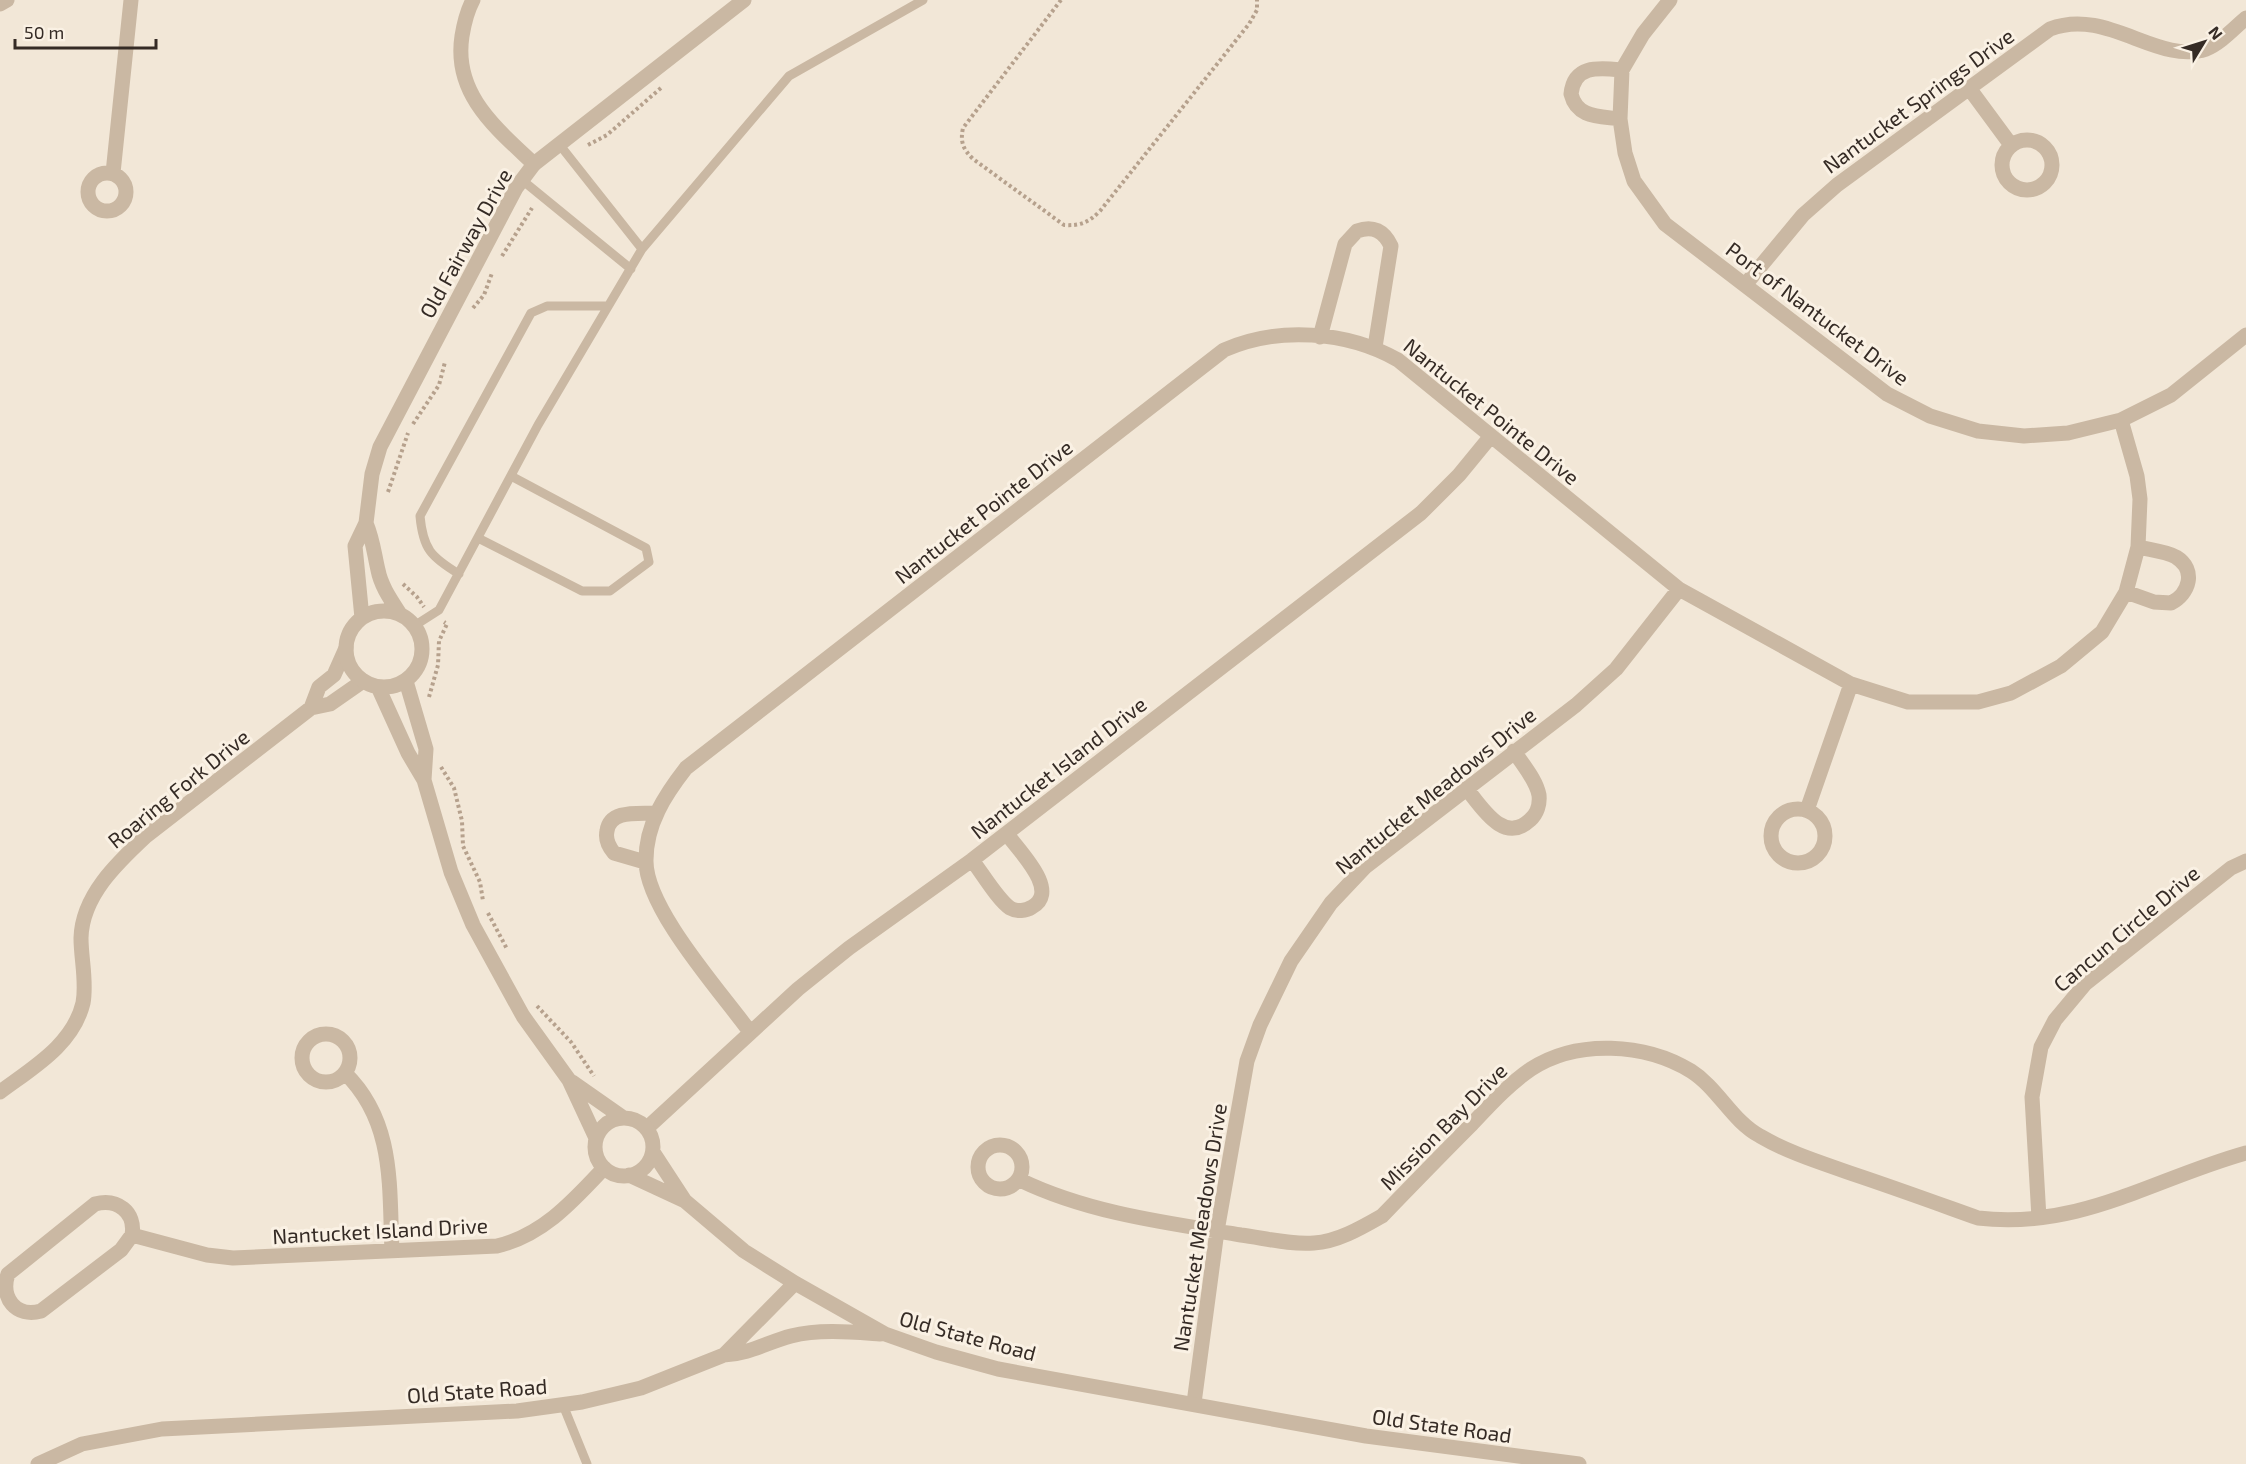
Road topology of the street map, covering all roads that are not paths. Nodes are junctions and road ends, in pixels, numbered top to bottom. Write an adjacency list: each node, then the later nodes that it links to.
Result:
1 (7, 0): 7 (street)
2 (131, 0): 15 (street)
3 (472, 0): 14 (street)
4 (744, 0): 12 (street, Old Fairway Drive)
5 (923, 0): 17 (lane)
6 (1670, 0): 9 (street, Port of Nantucket Drive)
7 (0, 4)
8 (2246, 18): 10 (street, Nantucket Springs Drive)
9 (1623, 70): 11 (street, Port of Nantucket Drive); 11 (street)
10 (1969, 88): 13 (street); 19 (street, Nantucket Springs Drive)
11 (1620, 118): 19 (street, Port of Nantucket Drive)
12 (559, 144): 14 (street, Old Fairway Drive); 17 (lane)
13 (2011, 145)
14 (534, 164): 16 (street, Old Fairway Drive)
15 (113, 174)
16 (522, 180): 18 (lane); 27 (street, Old Fairway Drive)
17 (642, 249): 18 (lane)
18 (631, 268): 20 (lane)
19 (1745, 285): 24 (street, Port of Nantucket Drive)
20 (609, 306): 26 (lane); 30 (lane)
21 (2246, 335): 24 (street, Port of Nantucket Drive)
22 (1320, 337): 23 (street, Nantucket Pointe Drive); 23 (street); 45 (street, Nantucket Pointe Drive)
23 (1375, 347): 25 (street, Nantucket Pointe Drive)
24 (2121, 420): 29 (street, Nantucket Pointe Drive)
25 (1491, 436): 31 (street, Nantucket Pointe Drive); 46 (street, Nantucket Island Drive)
26 (511, 476): 28 (lane); 28 (lane)
27 (366, 524): 33 (street, Old Fairway Drive); 34 (street, Old Fairway Drive)
28 (478, 538): 30 (lane)
29 (2138, 547): 32 (street, Nantucket Pointe Drive); 32 (street)
30 (459, 574): 35 (lane)
31 (1679, 589): 39 (street, Nantucket Pointe Drive); 41 (street, Nantucket Meadows Drive)
32 (2126, 591): 39 (street, Nantucket Pointe Drive)
33 (400, 614): 34 (street); 35 (street)
34 (362, 618): 36 (street)
35 (414, 626): 37 (street)
36 (346, 648): 38 (street); 40 (street, Roaring Fork Drive)
37 (406, 681): 38 (street); 42 (street)
38 (370, 684): 40 (street, Roaring Fork Drive); 42 (street)
39 (1851, 684): 44 (street)
40 (311, 708): 53 (street, Roaring Fork Drive)
41 (1514, 750): 43 (street, Nantucket Meadows Drive); 43 (street)
42 (424, 780): 52 (street)
43 (1466, 788): 64 (street, Nantucket Meadows Drive)
44 (1807, 810)
45 (656, 813): 49 (street, Nantucket Pointe Drive); 49 (street)
46 (1007, 834): 47 (street, Nantucket Island Drive); 47 (street)
47 (972, 860): 50 (street, Nantucket Island Drive)
48 (2246, 861): 63 (street, Cancun Circle Drive)
49 (645, 862): 50 (street, Nantucket Pointe Drive)
50 (750, 1032): 55 (street, Nantucket Island Drive)
51 (345, 1073): 66 (street)
52 (569, 1080): 54 (street); 56 (street)
53 (0, 1092)
54 (622, 1117): 55 (street); 56 (street)
55 (647, 1128): 57 (street)
56 (596, 1138): 59 (street)
57 (653, 1152): 60 (street); 62 (street)
58 (2246, 1153): 63 (street, Mission Bay Drive)
59 (604, 1168): 60 (street); 66 (street, Nantucket Island Drive)
60 (629, 1175): 62 (street)
61 (1020, 1180): 64 (street, Mission Bay Drive)
62 (686, 1201): 67 (street)
63 (2039, 1218): 64 (street, Mission Bay Drive)
64 (1217, 1231): 70 (street, Nantucket Meadows Drive)
65 (132, 1235): 65 (street); 66 (street, Nantucket Island Drive)
66 (392, 1251)
67 (795, 1283): 68 (street, Old State Road); 69 (street, Old State Road)
68 (885, 1334): 69 (street); 70 (street, Old State Road)
69 (724, 1355): 71 (street, Old State Road)
70 (1194, 1403): 74 (street, Old State Road)
71 (563, 1405): 72 (street, Old State Road); 73 (lane)
72 (38, 1464)
73 (587, 1464)
74 (1579, 1464)

